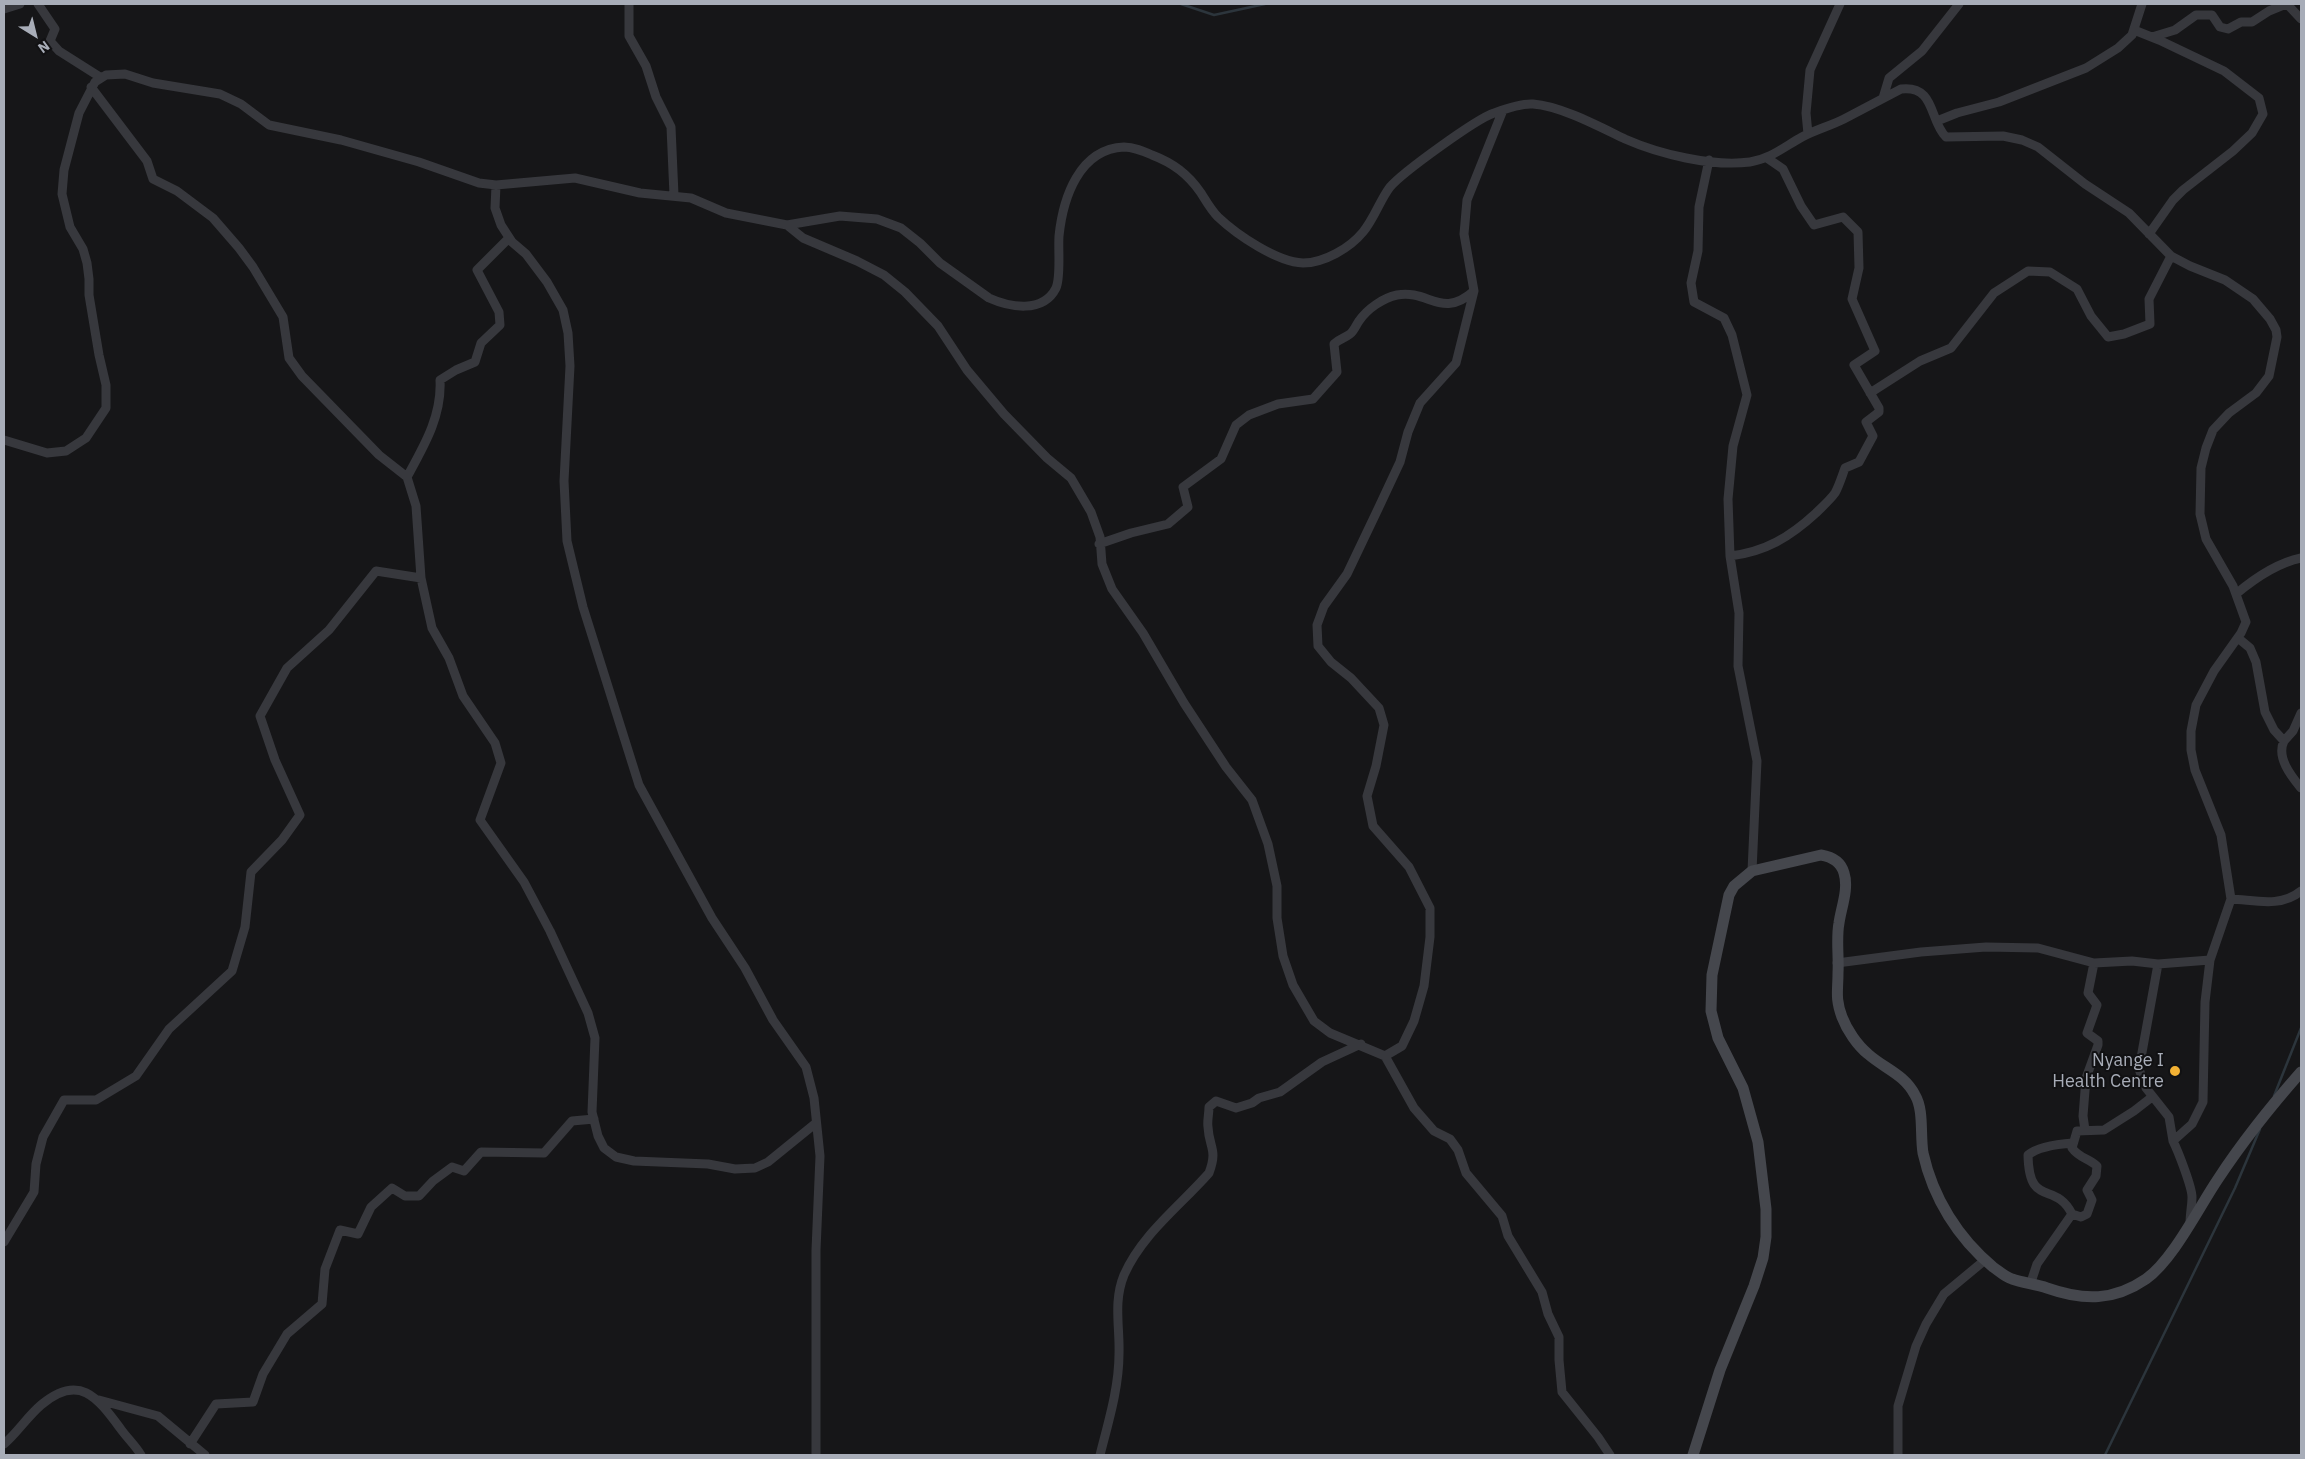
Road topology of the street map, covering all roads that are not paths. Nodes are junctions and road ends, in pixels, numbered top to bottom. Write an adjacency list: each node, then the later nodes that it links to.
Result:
1 (20, 4): 8 (street)
2 (38, 4): 12 (street)
3 (629, 4): 21 (street)
4 (1840, 4): 17 (street)
5 (1959, 4): 14 (street)
6 (2142, 4): 10 (street)
7 (2287, 4): 9 (street); 11 (street)
8 (4, 8)
9 (2301, 19)
10 (2134, 30): 11 (street); 16 (street)
11 (2152, 37): 23 (street)
12 (100, 77): 13 (street); 20 (street)
13 (91, 87): 28 (street); 29 (street)
14 (1883, 98): 16 (street); 17 (street)
15 (1503, 110): 19 (street); 22 (street); 26 (street)
16 (1937, 121): 23 (street)
17 (1808, 134): 18 (street)
18 (1767, 158): 19 (street); 27 (street)
19 (1710, 160): 31 (street)
20 (496, 185): 21 (street); 24 (street)
21 (674, 195): 22 (street)
22 (787, 225): 30 (street)
23 (2149, 234): 25 (street)
24 (509, 238): 29 (street); 51 (street)
25 (2171, 256): 27 (street); 34 (street)
26 (1474, 291): 30 (street); 47 (street)
27 (1870, 393): 31 (street)
28 (4, 440)
29 (407, 477): 33 (street)
30 (1099, 544): 46 (street)
31 (1730, 556): 39 (street)
32 (2301, 558): 34 (street)
33 (421, 578): 50 (street); 57 (street)
34 (2236, 594): 35 (street)
35 (2238, 638): 37 (street); 41 (street)
36 (2301, 713): 37 (street)
37 (2284, 742): 38 (street)
38 (2301, 788)
39 (1752, 871): 43 (main road); 68 (main road)
40 (2301, 891): 41 (street)
41 (2231, 899): 42 (street)
42 (2210, 960): 45 (street); 53 (street)
43 (1837, 963): 44 (street); 58 (main road)
44 (2094, 963): 45 (street); 52 (street)
45 (2158, 964): 49 (street)
46 (1361, 1044): 47 (street); 66 (street)
47 (1385, 1056): 67 (street)
48 (2301, 1072): 56 (main road)
49 (2152, 1097): 52 (street); 53 (street)
50 (594, 1120): 51 (street); 62 (street)
51 (816, 1123): 65 (street)
52 (2085, 1130): 54 (street)
53 (2173, 1141): 56 (street)
54 (2073, 1144): 55 (street); 55 (street)
55 (2072, 1214): 59 (street)
56 (2190, 1224): 59 (main road)
57 (4, 1242)
58 (1985, 1260): 59 (main road); 69 (street)
59 (2031, 1282)
60 (98, 1400): 61 (street); 62 (street); 63 (street)
61 (4, 1444)
62 (190, 1444): 64 (street)
63 (141, 1455)
64 (206, 1455)
65 (816, 1455)
66 (1100, 1455)
67 (1610, 1455)
68 (1693, 1455)
69 (1898, 1455)

